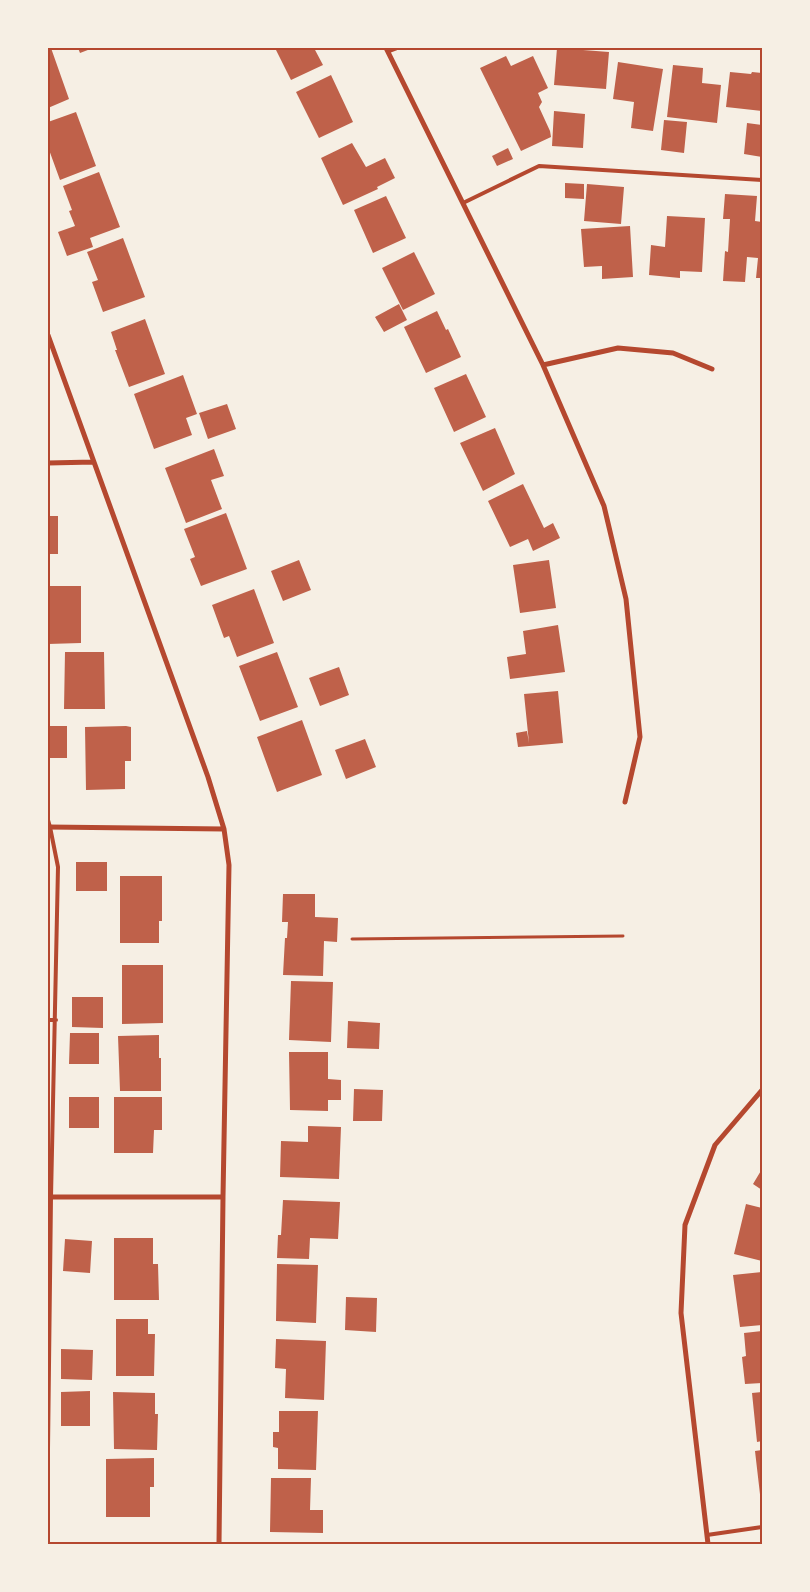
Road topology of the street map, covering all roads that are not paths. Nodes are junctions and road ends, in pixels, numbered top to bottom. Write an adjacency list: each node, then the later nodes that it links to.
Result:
1 (396, 48): 2 (street)
2 (387, 49): 4 (street)
3 (762, 180): 4 (lane)
4 (463, 203): 6 (street)
5 (48, 335): 9 (street)
6 (543, 365): 7 (street); 10 (street)
7 (712, 369)
8 (48, 462): 9 (street)
9 (94, 462): 13 (street)
10 (625, 802)
11 (48, 820): 12 (lane)
12 (49, 827): 13 (street); 15 (lane)
13 (224, 829): 18 (street)
14 (48, 1020): 15 (lane)
15 (56, 1020): 17 (lane)
16 (762, 1090): 22 (street)
17 (49, 1197): 18 (street); 19 (lane)
18 (223, 1197): 23 (street)
19 (48, 1368): 20 (lane)
20 (48, 1449)
21 (762, 1527): 22 (lane)
22 (707, 1536): 24 (street)
23 (219, 1544)
24 (708, 1544)

